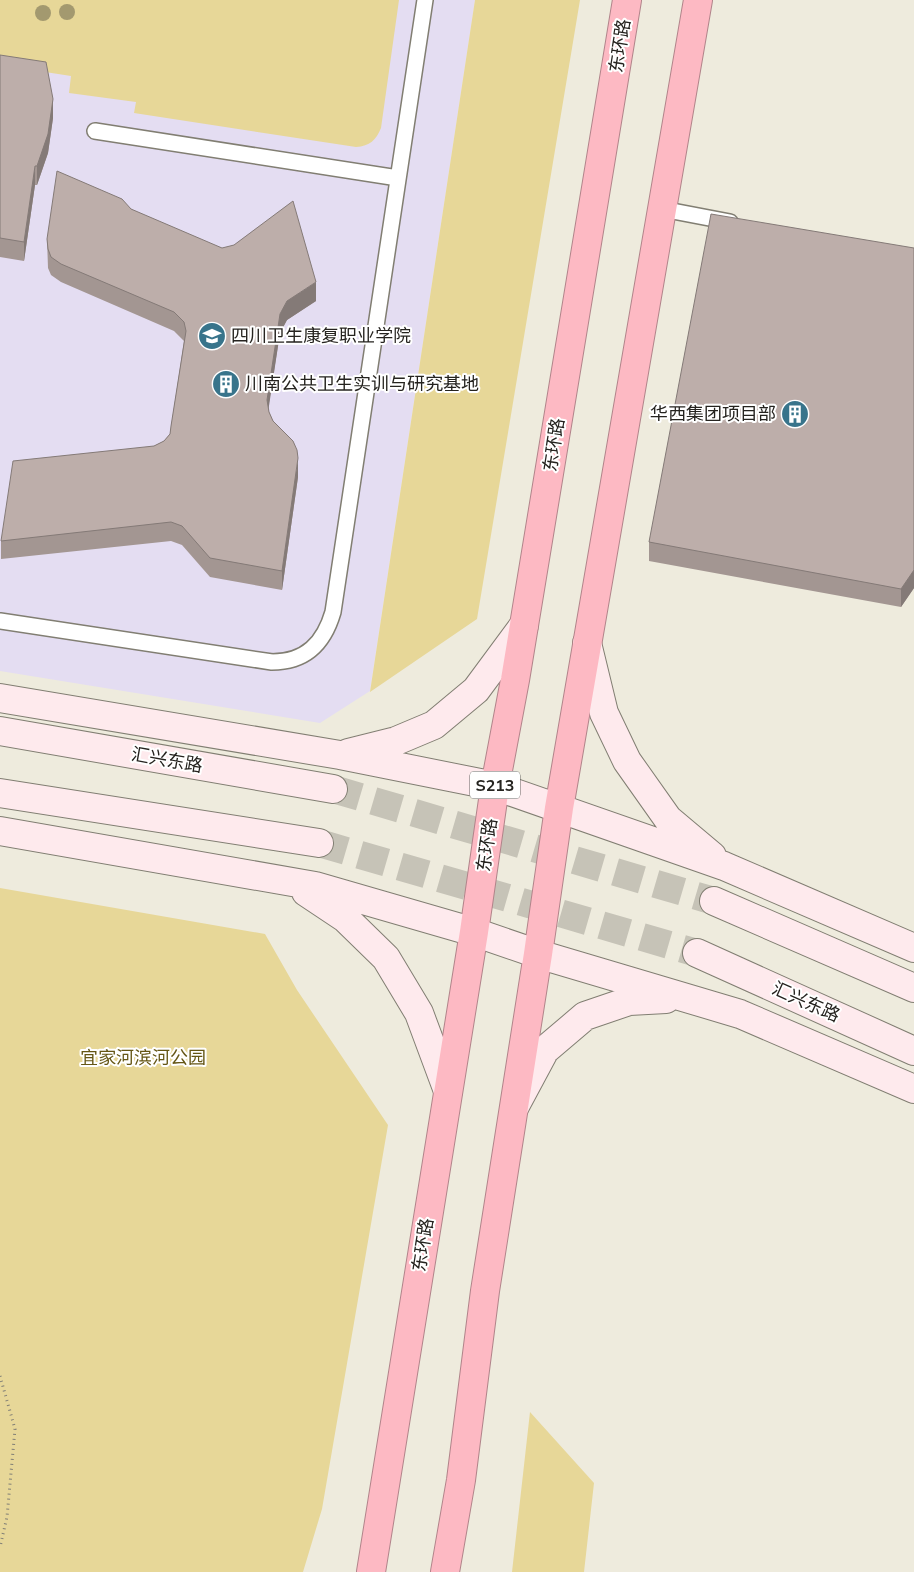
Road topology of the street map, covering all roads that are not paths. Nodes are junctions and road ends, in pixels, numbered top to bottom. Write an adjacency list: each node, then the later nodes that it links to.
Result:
1 (425, 0): 5 (lane)
2 (628, 0): 9 (highway, 东环路 / S213)
3 (698, 0): 6 (highway)
4 (95, 131): 5 (lane)
5 (398, 178): 8 (lane)
6 (662, 209): 7 (lane); 10 (highway)
7 (740, 224)
8 (0, 621)
9 (524, 625): 13 (main road); 14 (highway, 东环路 / S213)
10 (587, 643): 17 (highway); 20 (main road)
11 (0, 698): 13 (main road)
12 (0, 731): 15 (main road, 汇兴东路)
13 (340, 755): 14 (main road)
14 (495, 786): 17 (main road); 23 (highway, 东环路 / S213)
15 (333, 789)
16 (0, 794): 19 (main road)
17 (558, 808): 20 (main road); 26 (highway)
18 (0, 831): 21 (main road)
19 (319, 843)
20 (724, 866): 24 (main road)
21 (290, 882): 23 (main road); 31 (main road)
22 (714, 901): 27 (main road)
23 (474, 932): 26 (main road); 31 (highway, 东环路 / S213)
24 (914, 948)
25 (697, 953): 29 (main road, 汇兴东路)
26 (538, 954): 28 (main road); 32 (highway)
27 (914, 988)
28 (685, 997): 30 (main road); 32 (main road)
29 (914, 1051)
30 (914, 1089)
31 (448, 1091): 33 (highway, 东环路 / S213)
32 (514, 1107): 34 (highway)
33 (386, 1475): 35 (highway); 36 (highway, 东环路 / S213)
34 (461, 1480): 37 (highway); 38 (highway)
35 (354, 1572)
36 (370, 1572)
37 (445, 1572)
38 (465, 1572)

